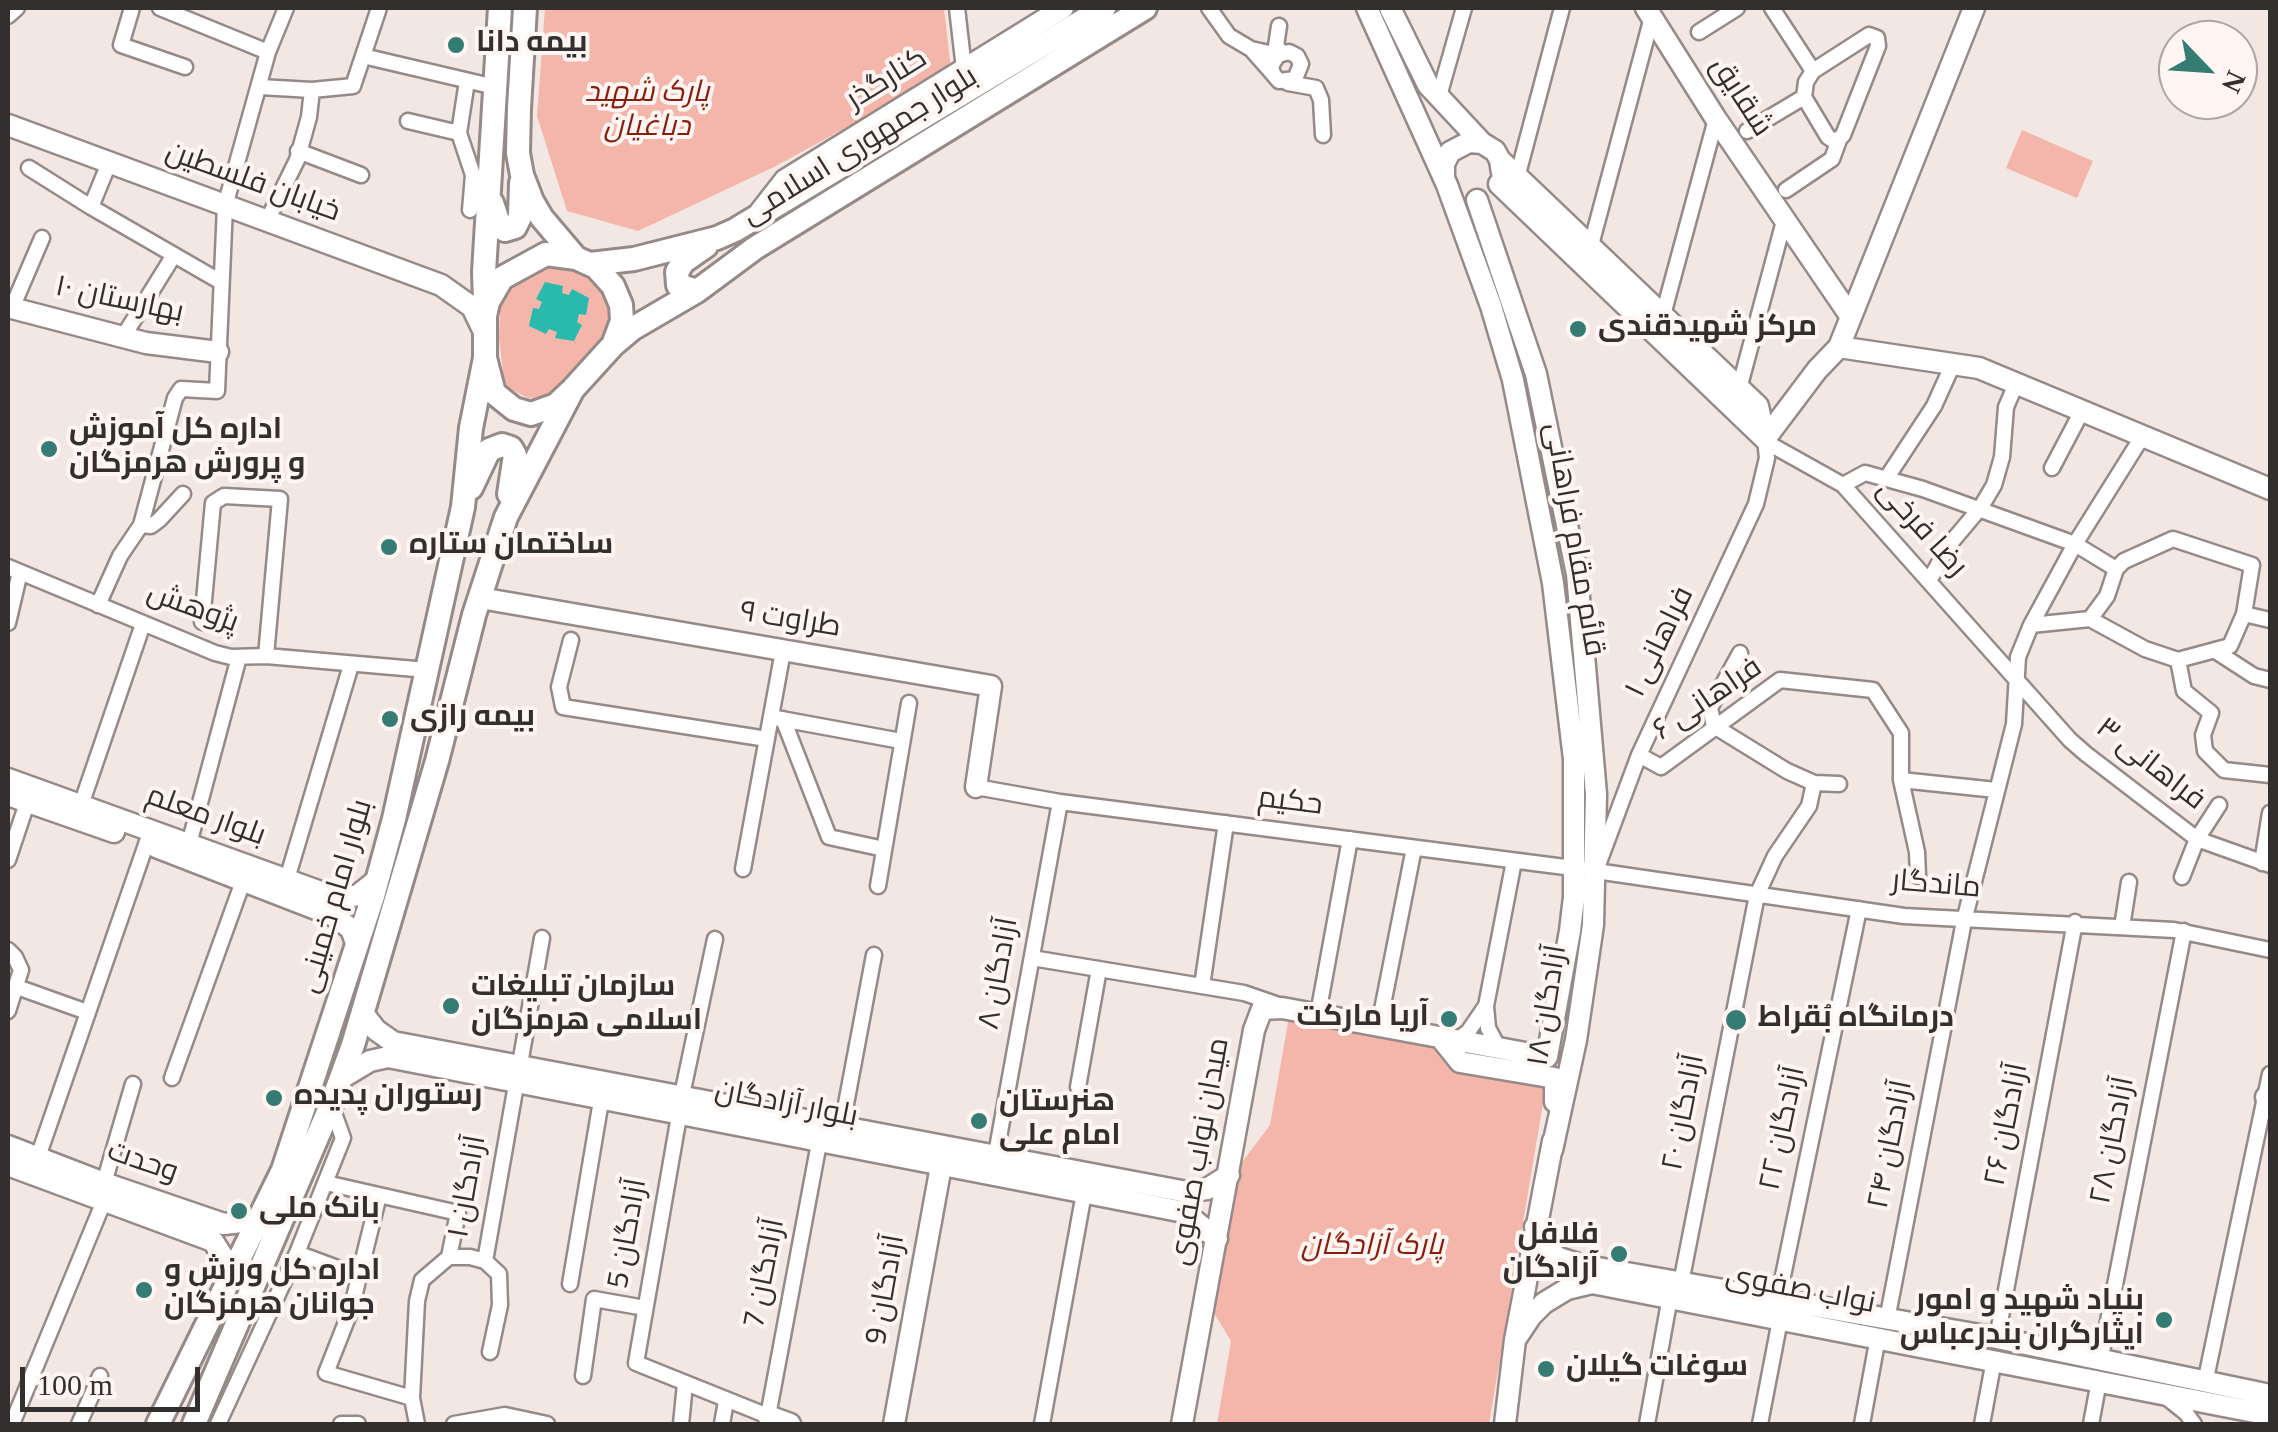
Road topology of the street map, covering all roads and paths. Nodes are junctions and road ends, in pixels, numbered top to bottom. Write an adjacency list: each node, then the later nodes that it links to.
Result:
1 (17, 8): 21 (street)
2 (132, 8): 28 (street)
3 (160, 8): 25 (street)
4 (286, 8): 25 (street)
5 (379, 8): 27 (street)
6 (500, 8): 35 (main road, بلوار امام خمینی)
7 (525, 8): 51 (main road)
8 (956, 8): 29 (street)
9 (1063, 8): 29 (street, کنارگذر)
10 (1104, 8): 59 (main road, بلوار جمهوری اسلامی)
11 (1145, 8): 70 (main road, بلوار جمهوری اسلامی)
12 (1209, 8): 24 (street)
13 (1367, 8): 53 (street, قائم مقام فراهانی)
14 (1390, 8): 37 (street)
15 (1464, 8): 37 (street)
16 (1562, 8): 52 (street)
17 (1737, 8): 23 (street)
18 (1772, 8): 30 (street)
19 (1974, 8): 73 (street)
20 (1649, 12): 39 (street, شقایق); 66 (street)
21 (8, 16)
22 (1280, 26): 26 (street)
23 (1699, 32)
24 (1251, 49): 26 (street); 31 (street)
25 (268, 52): 34 (street)
26 (1280, 53): 31 (street); 33 (street)
27 (363, 56): 32 (street); 36 (street)
28 (185, 67)
29 (964, 68): 59 (street, کنارگذر)
30 (1812, 71): 38 (street); 45 (street)
31 (1273, 74): 33 (street)
32 (467, 80): 35 (street); 43 (street)
33 (1287, 82): 44 (street)
34 (260, 87): 36 (street); 57 (street)
35 (495, 87): 56 (main road, بلوار امام خمینی)
36 (312, 90): 47 (street)
37 (1438, 96): 46 (street)
38 (1804, 96): 42 (street); 45 (street)
39 (1716, 119): 60 (street, شقایق); 72 (street)
40 (408, 121): 43 (street)
41 (8, 126): 48 (street, خیابان فلسطین)
42 (1747, 132)
43 (459, 133): 56 (street)
44 (1323, 135)
45 (1839, 140): 54 (street)
46 (1482, 143): 52 (street); 53 (street)
47 (298, 151): 50 (street); 61 (street)
48 (109, 163): 57 (street, خیابان فلسطین); 58 (street)
49 (28, 168): 58 (street)
50 (361, 175)
51 (522, 175): 56 (main road); 68 (main road)
52 (1509, 179): 55 (street); 62 (street); 65 (street)
53 (1447, 185): 55 (street); 148 (street, قائم مقام فراهانی)
54 (1786, 190)
55 (1476, 200): 149 (street, قائم مقام فراهانی)
56 (479, 202): 74 (main road, بلوار امام خمینی)
57 (225, 206): 61 (street, خیابان فلسطین); 69 (street)
58 (91, 207): 67 (street)
59 (756, 219): 64 (main road, بلوار جمهوری اسلامی)
60 (1784, 220): 73 (street, شقایق); 81 (street)
61 (267, 221): 74 (street, خیابان فلسطین)
62 (1569, 223): 65 (street); 66 (street)
63 (42, 238): 71 (street)
64 (717, 238): 68 (main road, بلوار جمهوری اسلامی); 70 (main road)
65 (1552, 238): 85 (street)
66 (1591, 245): 72 (street)
67 (174, 255): 69 (street); 75 (street)
68 (583, 261): 74 (main road); 76 (main road)
69 (221, 282): 78 (street)
70 (697, 291): 76 (main road, بلوار جمهوری اسلامی)
71 (10, 308): 75 (street, بهارستان ۱۰)
72 (1662, 315): 81 (street)
73 (1851, 317): 77 (street)
74 (482, 329): 82 (main road); 91 (main road, بلوار امام خمینی)
75 (123, 337): 78 (street, بهارستان ۱۰)
76 (613, 345): 82 (main road)
77 (1839, 347): 79 (street); 85 (street)
78 (218, 352): 94 (street)
79 (1952, 364): 80 (street); 87 (street)
80 (2016, 384): 83 (street); 92 (street)
81 (1739, 388): 85 (street)
82 (573, 389): 93 (main road, بلوار امام خمینی)
83 (2082, 411): 84 (street); 86 (street)
84 (2142, 437): 89 (street); 95 (street, آزادگان ۲۴)
85 (1766, 441): 88 (street, رضا فرخی); 124 (street, فراهانی ۱)
86 (2052, 468)
87 (1886, 479): 88 (street); 92 (street)
88 (1843, 486): 98 (street, رضا فرخی)
89 (2270, 489)
90 (183, 494): 94 (street)
91 (463, 507): 93 (main road); 116 (main road, بلوار امام خمینی)
92 (1981, 507): 95 (street); 98 (street)
93 (506, 517): 99 (main road, بلوار امام خمینی)
94 (141, 525): 100 (street)
95 (2075, 544): 97 (street); 107 (street, آزادگان ۲۴)
96 (14, 569): 100 (street, پژوهش); 105 (street)
97 (2116, 570): 101 (street); 102 (street)
98 (1929, 581): 117 (street, رضا فرخی)
99 (480, 598): 109 (street, طراوت ۹); 178 (main road, بلوار امام خمینی)
100 (98, 605): 106 (street, پژوهش)
101 (2244, 614): 103 (street); 110 (street)
102 (2090, 619): 107 (street); 114 (street)
103 (2270, 620)
104 (202, 622): 112 (street)
105 (8, 623)
106 (144, 624): 113 (street, پژوهش); 134 (street)
107 (2031, 625): 117 (street, آزادگان ۲۴)
108 (571, 640): 122 (street)
109 (783, 652): 120 (street); 130 (street, طراوت ۹)
110 (2217, 652): 114 (street); 118 (street)
111 (1740, 653): 121 (street)
112 (266, 656): 113 (street, پژوهش); 115 (street, پژوهش)
113 (239, 657): 141 (street)
114 (2178, 660): 125 (street)
115 (351, 665): 116 (street, پژوهش); 153 (street)
116 (426, 670): 154 (main road, بلوار امام خمینی)
117 (2016, 677): 131 (street, آزادگان ۲۴); 140 (street, فراهانی ۳)
118 (2270, 680)
119 (909, 703): 123 (street)
120 (777, 718): 122 (street); 123 (street); 143 (street)
121 (1714, 726): 124 (street, فراهانی ۶); 127 (street, فراهانی ۶); 128 (street)
122 (767, 739): 147 (street)
123 (901, 741): 143 (street)
124 (1639, 755): 149 (street, فراهانی ۱)
125 (2270, 775)
126 (8, 779): 132 (street, بلوار معلم)
127 (1902, 780): 131 (street); 151 (street)
128 (1814, 784): 129 (street); 157 (street, آزادگان ۲۰)
129 (1838, 784)
130 (976, 787): 133 (street, حکیم)
131 (1996, 790): 159 (street, آزادگان ۲۴)
132 (22, 795): 134 (street, بلوار معلم); 138 (street, بلوار معلم); 144 (street)
133 (1060, 802): 137 (street, حکیم); 169 (street, آزادگان ۸)
134 (81, 805): 138 (street, بلوار معلم)
135 (2219, 806): 140 (street)
136 (2270, 813): 146 (street)
137 (1226, 823): 139 (street, حکیم); 172 (street)
138 (149, 837): 141 (street, بلوار معلم); 150 (street, بلوار معلم); 177 (street)
139 (1350, 839): 142 (street, حکیم); 179 (street)
140 (2197, 839): 146 (street, فراهانی ۳); 152 (street)
141 (190, 844): 150 (street, بلوار معلم)
142 (1414, 848): 145 (street, حکیم); 180 (street)
143 (884, 849): 156 (street)
144 (8, 860)
145 (1514, 861): 148 (street, حکیم); 174 (street)
146 (2266, 864)
147 (743, 869)
148 (1574, 869): 149 (street, حکیم); 183 (street, قائم مقام فراهانی)
149 (1596, 871): 157 (street, ماندگار); 196 (street, آزادگان ۱۸)
150 (246, 873): 153 (street, بلوار معلم); 165 (street, بلوار معلم); 186 (street)
151 (1918, 876)
152 (2182, 877)
153 (286, 879): 154 (street, بلوار معلم)
154 (378, 879): 165 (main road, بلوار امام خمینی)
155 (2129, 882): 161 (street)
156 (878, 886)
157 (1757, 896): 158 (street, ماندگار); 218 (street, آزادگان ۲۰)
158 (1858, 909): 159 (street, ماندگار); 220 (street, آزادگان ۲۲)
159 (1964, 921): 160 (street, ماندگار); 221 (street, آزادگان ۲۴)
160 (2075, 922): 161 (street, ماندگار); 222 (street, آزادگان ۲۶)
161 (2122, 926): 162 (street, ماندگار)
162 (2184, 931): 167 (street, ماندگار); 226 (street, آزادگان ۲۸)
163 (542, 938): 184 (street, آزادگان ۱)
164 (715, 939): 193 (street, آزادگان 5)
165 (357, 946): 207 (main road, بلوار امام خمینی)
166 (8, 950): 171 (street)
167 (2270, 950)
168 (874, 954): 194 (street, آزادگان 7)
169 (1032, 958): 170 (street); 200 (street, آزادگان ۸)
170 (1099, 969): 172 (street); 189 (street)
171 (17, 986): 175 (street); 177 (street)
172 (1202, 986): 173 (street)
173 (1244, 993): 176 (street); 181 (street)
174 (1486, 1006): 182 (street); 183 (street)
175 (8, 1008)
176 (1294, 1010): 179 (street); 181 (street, میدان نواب صفوی)
177 (87, 1012): 197 (street)
178 (362, 1012): 184 (street, بلوار آزادگان); 187 (main road, بلوار امام خمینی)
179 (1318, 1014): 180 (street)
180 (1380, 1026): 182 (street)
181 (1254, 1030): 201 (street, میدان نواب صفوی)
182 (1449, 1038): 183 (street); 196 (street)
183 (1498, 1048)
184 (518, 1074): 187 (street, بلوار آزادگان); 191 (street, بلوار آزادگان); 193 (street, بلوار آزادگان); 213 (street, آزادگان ۱)
185 (2270, 1074): 190 (street)
186 (172, 1078)
187 (340, 1079): 192 (main road, بلوار امام خمینی)
188 (133, 1084): 203 (street)
189 (1078, 1087)
190 (2268, 1097): 229 (street)
191 (601, 1101): 193 (street, بلوار آزادگان); 217 (street)
192 (331, 1106): 202 (street); 238 (main road, بلوار امام خمینی)
193 (680, 1106): 194 (street, بلوار آزادگان); 219 (street, آزادگان 5)
194 (833, 1138): 199 (street, بلوار آزادگان); 200 (street, بلوار آزادگان); 237 (street, آزادگان 7)
195 (8, 1146): 197 (street, وحدت)
196 (1552, 1150): 208 (street)
197 (38, 1157): 203 (street, وحدت)
198 (8, 1165): 203 (street, وحدت)
199 (942, 1166): 200 (street, بلوار آزادگان); 250 (street, آزادگان 9)
200 (994, 1166): 204 (street, بلوار آزادگان); 206 (street, بلوار آزادگان)
201 (1228, 1176): 206 (street); 210 (street, میدان نواب صفوی)
202 (326, 1183): 205 (street); 211 (street)
203 (104, 1192): 209 (street, وحدت); 239 (street)
204 (1084, 1193): 206 (street, بلوار آزادگان); 251 (street)
205 (380, 1194): 212 (street); 215 (street)
206 (1185, 1202): 210 (street, بلوار آزادگان)
207 (259, 1220): 209 (street, وحدت); 216 (main road, بلوار امام خمینی)
208 (1535, 1227): 214 (street, نواب صفوی); 223 (street)
209 (218, 1233): 216 (street)
210 (1217, 1239): 252 (street, میدان نواب صفوی)
211 (297, 1253): 215 (street); 238 (street)
212 (449, 1257): 213 (street, آزادگان ۱); 233 (street, آزادگان ۱)
213 (485, 1262): 224 (street)
214 (1582, 1274): 218 (street, نواب صفوی); 223 (street)
215 (359, 1276): 233 (street)
216 (228, 1284): 241 (main road, بلوار امام خمینی)
217 (570, 1284)
218 (1675, 1290): 220 (street, نواب صفوی); 254 (street, آزادگان ۲۰)
219 (644, 1308): 228 (street); 230 (street, آزادگان 5)
220 (1779, 1310): 221 (street, نواب صفوی); 255 (street, آزادگان ۲۲)
221 (1882, 1329): 222 (street, نواب صفوی); 225 (street, نواب صفوی); 256 (street, آزادگان ۲۴)
222 (1997, 1338): 226 (street, نواب صفوی)
223 (1515, 1340): 253 (street)
224 (490, 1352)
225 (1994, 1360): 226 (street, نواب صفوی); 257 (street)
226 (2100, 1372): 229 (street, نواب صفوی); 231 (street, نواب صفوی); 258 (street, آزادگان ۲۸)
227 (100, 1376): 240 (street)
228 (584, 1376)
229 (2205, 1383): 232 (street, نواب صفوی)
230 (685, 1384): 234 (street); 247 (street)
231 (2162, 1394): 235 (street, نواب صفوی); 259 (street)
232 (2270, 1395)
233 (412, 1398): 244 (street, آزادگان ۱)
234 (726, 1402): 237 (street); 248 (street)
235 (2221, 1415): 236 (street, نواب صفوی)
236 (2270, 1415)
237 (762, 1418): 249 (street)
238 (208, 1420)
239 (12, 1424)
240 (79, 1424)
241 (158, 1424)
242 (341, 1424): 243 (street)
243 (358, 1424)
244 (417, 1424)
245 (454, 1424): 246 (street)
246 (547, 1424)
247 (680, 1424)
248 (722, 1424)
249 (790, 1424)
250 (894, 1424)
251 (1042, 1424)
252 (1183, 1424)
253 (1505, 1424)
254 (1646, 1424)
255 (1760, 1424)
256 (1862, 1424)
257 (1982, 1424)
258 (2091, 1424)
259 (2194, 1424)

